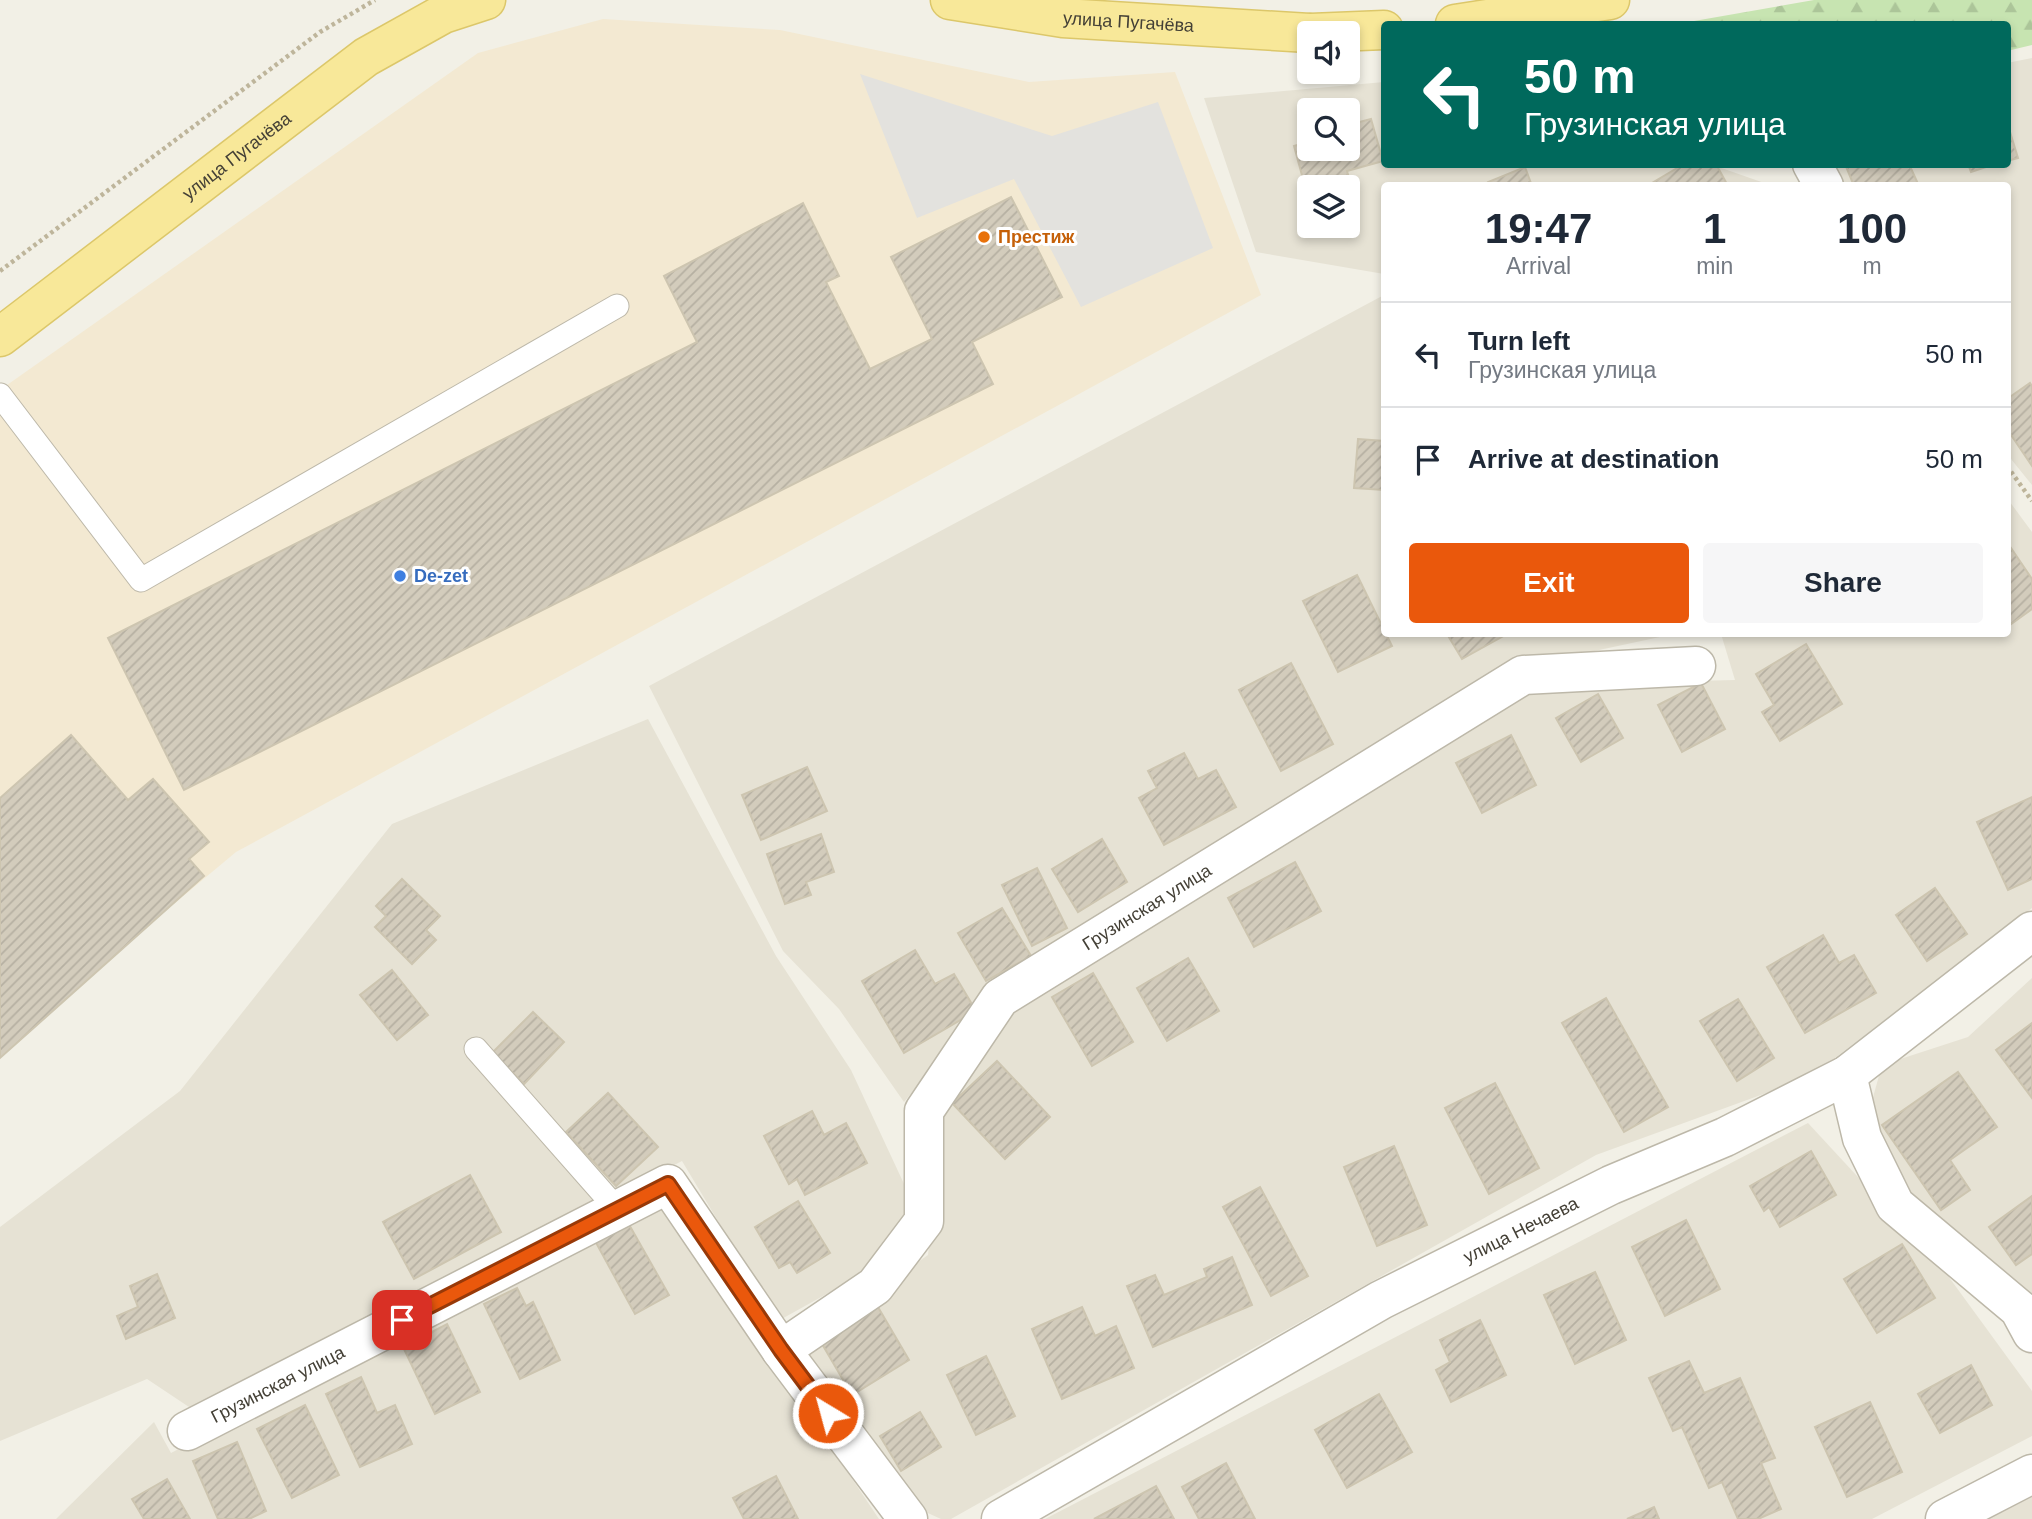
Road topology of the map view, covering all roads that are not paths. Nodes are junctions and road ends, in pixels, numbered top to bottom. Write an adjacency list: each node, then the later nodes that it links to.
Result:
1 (486, 0): 9 (main road, улица Пугачёва)
2 (950, 0): 7 (main road, улица Пугачёва)
3 (1610, 0): 4 (main road)
4 (1474, 21)
5 (1381, 30): 6 (main road, улица Пугачёва)
6 (1360, 31)
7 (1297, 32)
8 (617, 306): 10 (lane)
9 (0, 337)
10 (0, 395)
11 (1696, 666): 17 (street, Грузинская улица)
12 (2032, 930): 14 (street, улица Нечаева)
13 (476, 1049): 15 (lane)
14 (1847, 1075): 16 (street); 21 (street, улица Нечаева)
15 (617, 1208): 17 (street, Грузинская улица); 18 (street, Грузинская улица)
16 (2032, 1333)
17 (781, 1350): 20 (street)
18 (187, 1431)
19 (2032, 1474): 22 (street)
20 (908, 1519)
21 (1001, 1519)
22 (1945, 1519)

